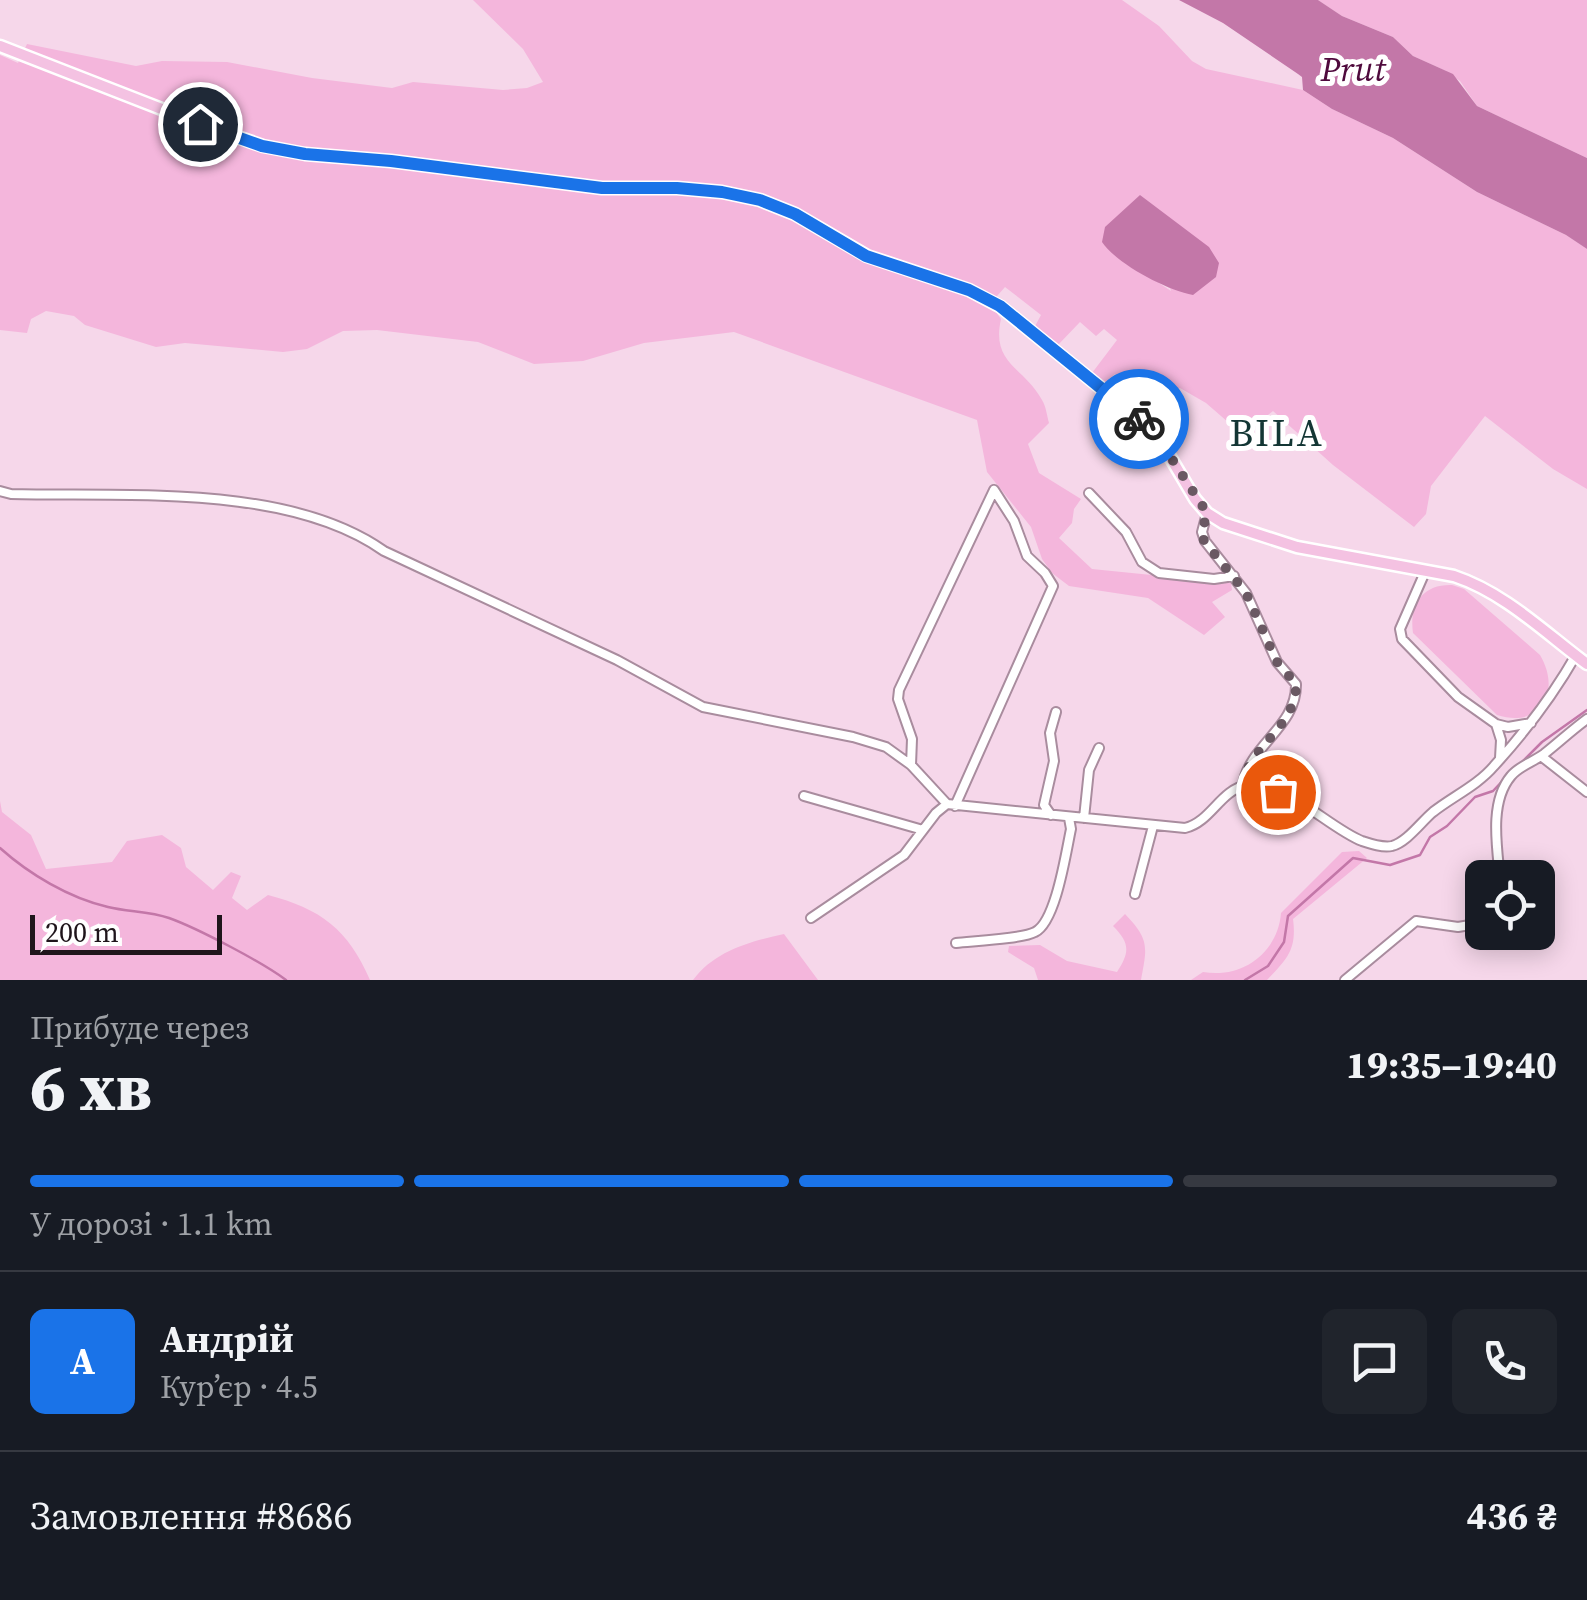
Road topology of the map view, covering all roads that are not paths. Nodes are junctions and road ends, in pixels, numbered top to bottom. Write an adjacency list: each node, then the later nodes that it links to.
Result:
1 (0, 46): 4 (main road)
2 (0, 491): 16 (street)
3 (1089, 492): 6 (street)
4 (1207, 513): 5 (main road); 6 (street)
5 (1425, 572): 7 (main road); 12 (street)
6 (1234, 576): 17 (street)
7 (1576, 656): 8 (main road); 11 (street)
8 (1587, 664)
9 (1056, 712): 21 (street)
10 (1587, 719): 14 (street)
11 (1535, 721): 12 (street); 15 (street)
12 (1496, 724): 15 (street)
13 (1100, 748): 23 (street)
14 (1541, 756): 18 (street); 26 (street)
15 (1500, 758): 17 (street)
16 (912, 765): 20 (street); 20 (street)
17 (1243, 785): 24 (street)
18 (1587, 792)
19 (804, 796): 25 (street)
20 (951, 805): 21 (street); 25 (street)
21 (1051, 816): 22 (street)
22 (1069, 818): 23 (street); 30 (street)
23 (1084, 818): 24 (street)
24 (1153, 826): 27 (street)
25 (924, 830): 28 (street)
26 (1498, 860)
27 (1135, 894)
28 (811, 918)
29 (1465, 927): 31 (street)
30 (956, 943)
31 (1345, 980)

